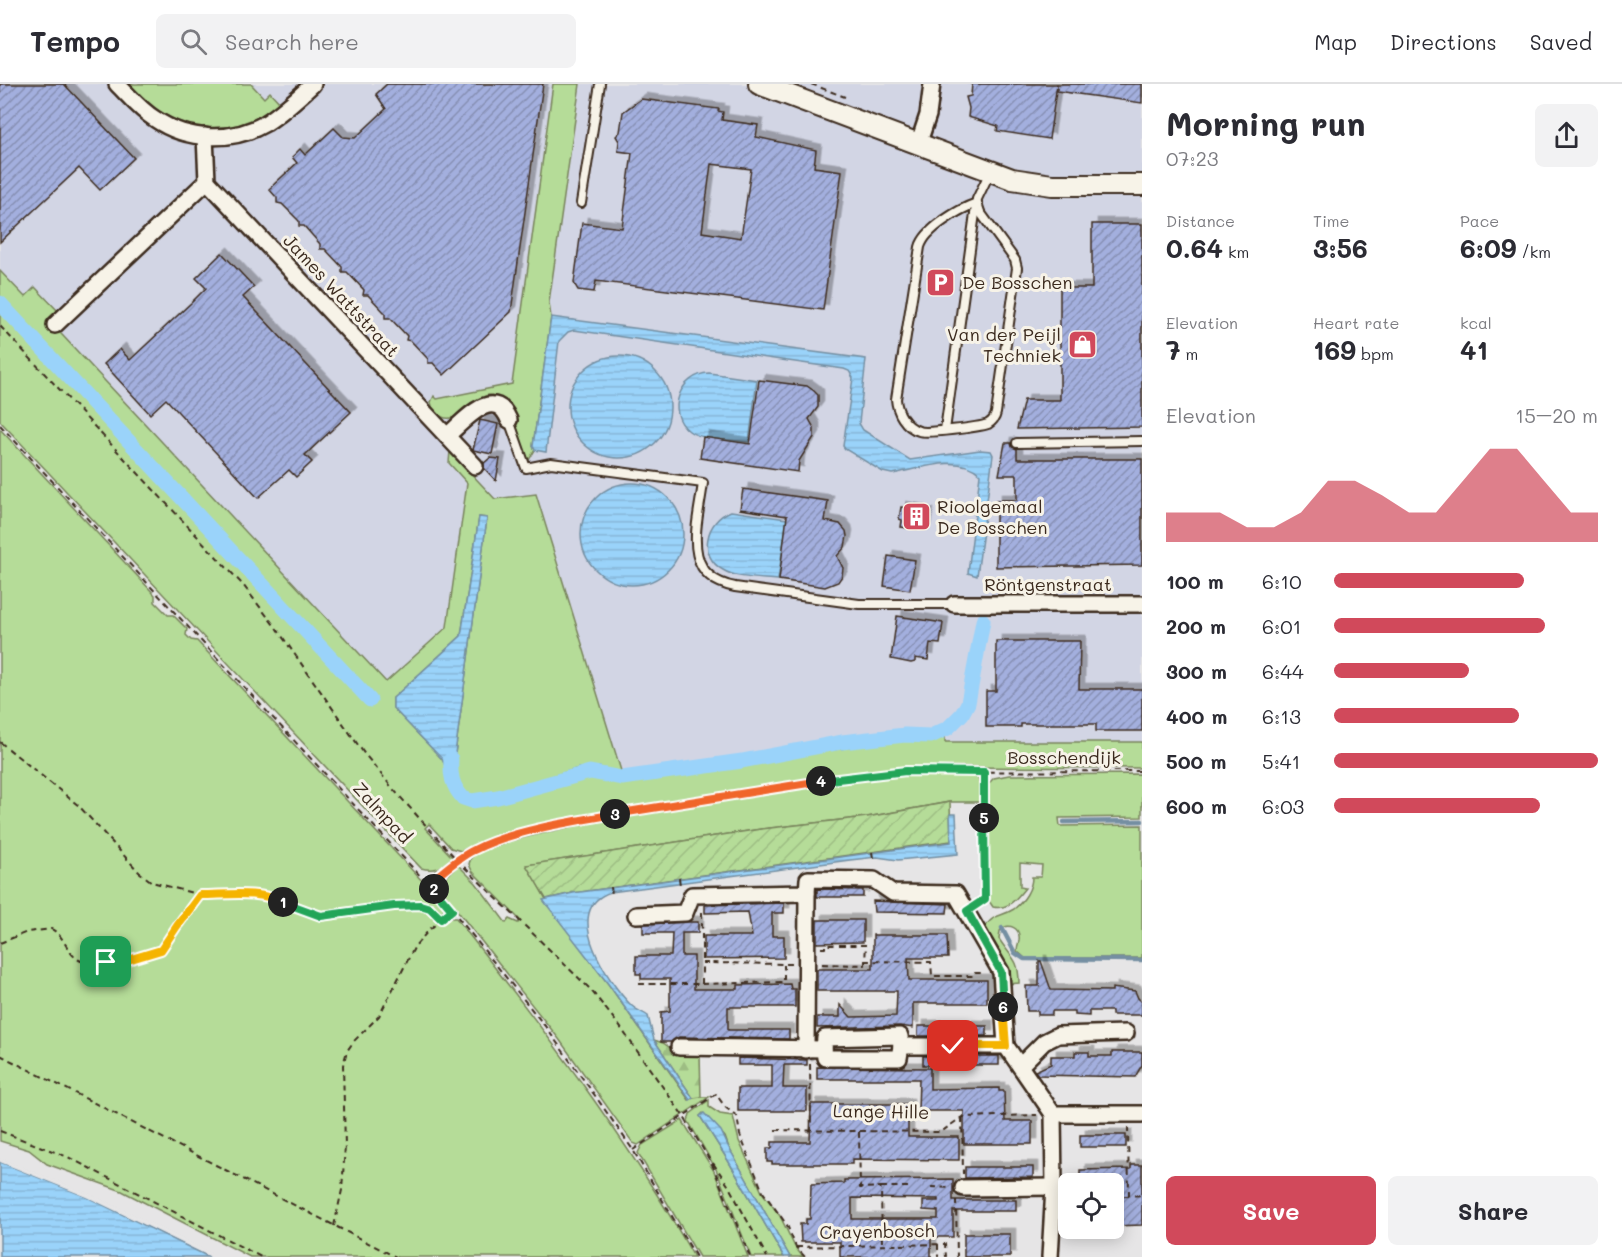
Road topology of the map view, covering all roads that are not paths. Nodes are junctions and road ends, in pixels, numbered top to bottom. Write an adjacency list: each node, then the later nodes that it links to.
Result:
1 (117, 84): 6 (street)
2 (313, 84): 6 (street)
3 (600, 84): 11 (lane)
4 (759, 84): 7 (street)
5 (932, 84): 7 (street)
6 (205, 136): 9 (street)
7 (918, 145): 8 (street)
8 (990, 172): 10 (street); 12 (lane)
9 (207, 181): 13 (street); 16 (street, James Wattstraat)
10 (1142, 185)
11 (580, 203)
12 (976, 203): 15 (lane); 15 (lane); 15 (lane)
13 (55, 325)
14 (509, 420): 16 (street); 20 (lane)
15 (945, 430)
16 (447, 436): 19 (street, James Wattstraat)
17 (1142, 441): 18 (lane)
18 (1017, 442)
19 (475, 466)
20 (954, 604): 21 (street, Röntgenstraat)
21 (1142, 604)
22 (807, 893): 23 (street); 26 (street); 28 (street)
23 (636, 915)
24 (1126, 1033): 29 (street)
25 (901, 1046): 26 (street); 28 (street); 28 (street)
26 (1006, 1046): 29 (street)
27 (679, 1047): 28 (street)
28 (813, 1050)
29 (1020, 1066): 30 (street)
30 (1053, 1114): 31 (street); 32 (street)
31 (1135, 1114)
32 (1054, 1187): 33 (street); 34 (street)
33 (960, 1188)
34 (1050, 1257)

